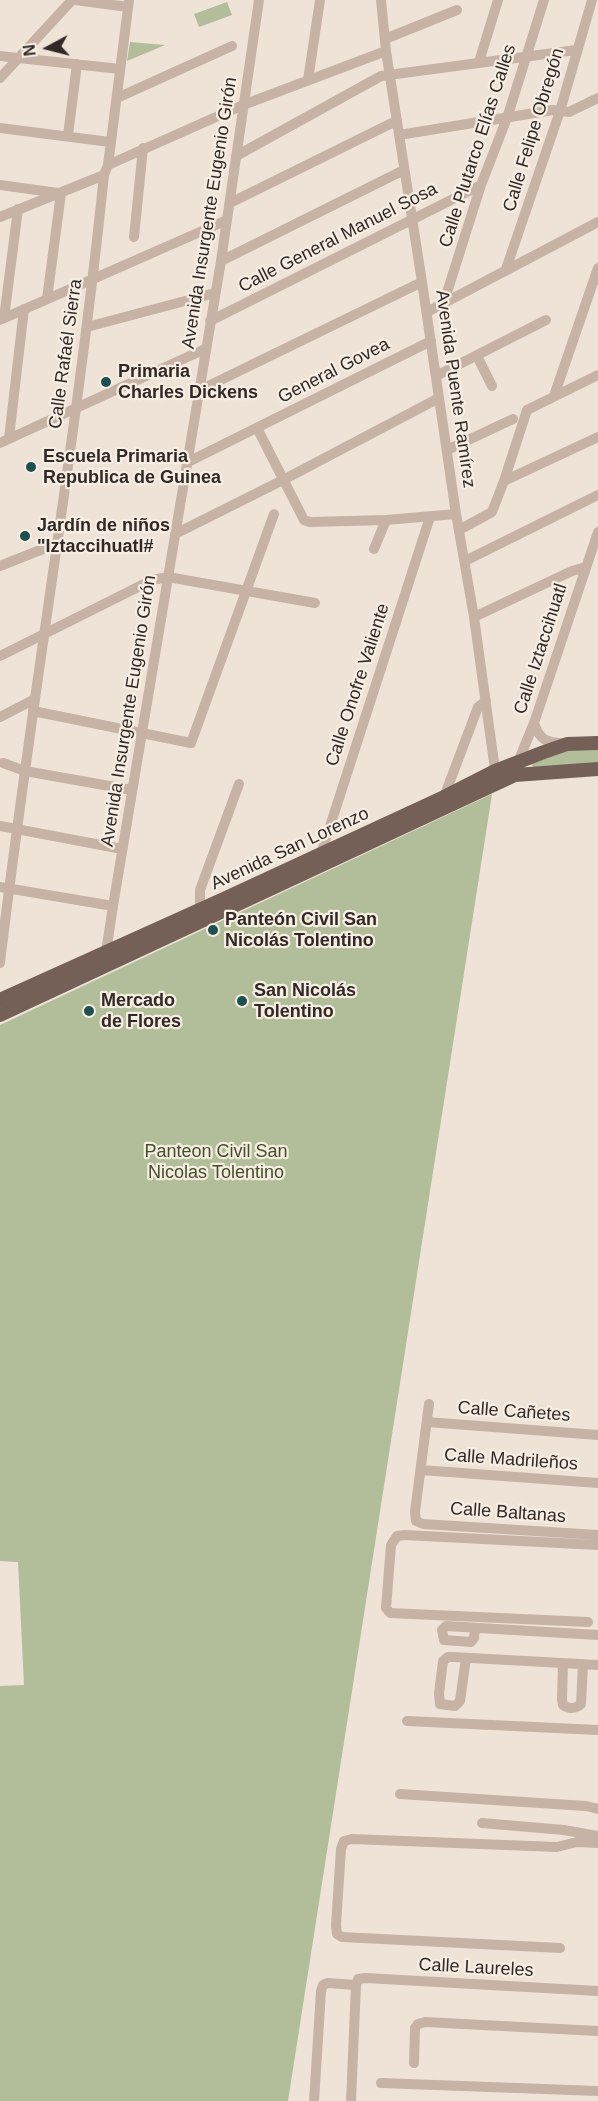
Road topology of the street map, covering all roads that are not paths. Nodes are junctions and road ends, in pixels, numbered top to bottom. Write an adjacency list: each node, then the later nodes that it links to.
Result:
1 (74, 0): 8 (street); 16 (street)
2 (260, 0): 25 (street, Avenida Insurgente Eugenio Girón)
3 (320, 0): 22 (street)
4 (381, 0): 10 (street, Avenida Puente Ramírez)
5 (498, 0): 17 (street)
6 (544, 0): 15 (street, Calle Plutarco Elías Calles)
7 (592, 0): 12 (street, Calle Felipe Obregón)
8 (128, 3): 19 (street, Calle Rafaél Sierra)
9 (457, 10): 10 (street)
10 (385, 39): 13 (street, Avenida Puente Ramírez)
11 (232, 46): 23 (street)
12 (576, 50): 15 (street); 26 (street, Calle Felipe Obregón)
13 (386, 51): 20 (street, Avenida Puente Ramírez); 22 (street)
14 (0, 56): 16 (street)
15 (525, 56): 17 (street); 27 (street, Calle Plutarco Elías Calles)
16 (18, 58): 18 (street); 21 (street)
17 (479, 62): 20 (street)
18 (77, 64): 19 (street); 30 (street)
19 (120, 69): 23 (street, Calle Rafaél Sierra)
20 (389, 76): 28 (street, Avenida Puente Ramírez); 34 (street)
21 (0, 78)
22 (308, 80): 25 (street)
23 (117, 98): 32 (street, Calle Rafaél Sierra)
24 (598, 98): 26 (street)
25 (243, 105): 33 (street); 34 (street, Avenida Insurgente Eugenio Girón)
26 (560, 111): 27 (street); 50 (street, Calle Felipe Obregón)
27 (507, 118): 31 (street); 37 (street, Calle Plutarco Elías Calles)
28 (396, 121): 31 (street, Avenida Puente Ramírez); 40 (street)
29 (0, 128): 30 (street)
30 (69, 135): 32 (street)
31 (399, 135): 36 (street, Avenida Puente Ramírez)
32 (110, 142): 35 (street, Calle Rafaél Sierra)
33 (143, 148): 35 (street); 47 (street)
34 (236, 156): 40 (street, Avenida Insurgente Eugenio Girón)
35 (106, 170): 39 (street); 51 (street, Calle Rafaél Sierra)
36 (404, 170): 45 (street, Avenida Puente Ramírez); 48 (street)
37 (481, 184): 45 (street, Calle General Manuel Sosa); 55 (street, Calle Plutarco Elías Calles)
38 (0, 185): 39 (street)
39 (61, 193): 41 (street); 54 (street)
40 (230, 203): 44 (street, Avenida Insurgente Eugenio Girón)
41 (18, 209): 43 (street); 58 (street)
42 (598, 210): 46 (street)
43 (0, 218)
44 (227, 220): 48 (street, Avenida Insurgente Eugenio Girón); 51 (street)
45 (412, 220): 52 (street, Avenida Puente Ramírez); 60 (street, Calle General Manuel Sosa)
46 (596, 223): 50 (street)
47 (134, 237)
48 (220, 261): 53 (street, Avenida Insurgente Eugenio Girón)
49 (598, 268): 69 (street)
50 (506, 269): 55 (street)
51 (93, 279): 54 (street); 61 (street, Calle Rafaél Sierra)
52 (422, 282): 57 (street, Avenida Puente Ramírez); 68 (street)
53 (215, 293): 60 (street, Avenida Insurgente Eugenio Girón); 61 (street)
54 (47, 299): 56 (street)
55 (444, 302): 57 (street)
56 (24, 309): 58 (street); 75 (street)
57 (427, 312): 62 (street, Avenida Puente Ramírez)
58 (2, 319)
59 (546, 320): 64 (street)
60 (210, 321): 63 (street, Avenida Insurgente Eugenio Girón)
61 (87, 327): 71 (street, Calle Rafaél Sierra)
62 (431, 341): 66 (street, Avenida Puente Ramírez); 73 (street, General Govea)
63 (205, 349): 68 (street, Avenida Insurgente Eugenio Girón); 71 (street)
64 (477, 356): 66 (street); 67 (street)
65 (598, 375): 69 (street)
66 (436, 376): 70 (street, Avenida Puente Ramírez)
67 (492, 386)
68 (198, 391): 77 (street, Avenida Insurgente Eugenio Girón)
69 (554, 396): 79 (street)
70 (439, 398): 76 (street, Avenida Puente Ramírez); 78 (street)
71 (75, 409): 75 (street); 88 (street, Calle Rafaél Sierra)
72 (513, 419): 76 (street)
73 (257, 428): 77 (street, General Govea); 78 (street)
74 (598, 437): 79 (street)
75 (5, 440)
76 (447, 450): 82 (street, Avenida Puente Ramírez)
77 (186, 463): 87 (street, Avenida Insurgente Eugenio Girón)
78 (283, 480): 84 (street); 87 (street)
79 (504, 481): 85 (street)
80 (598, 495): 90 (street)
81 (274, 514): 94 (street)
82 (456, 514): 83 (street); 85 (street, Avenida Puente Ramírez)
83 (430, 517): 84 (street); 118 (street, Calle Onofre Valiente)
84 (386, 520): 89 (street)
85 (459, 530): 90 (street, Avenida Puente Ramírez)
86 (598, 532): 92 (street, Calle Iztaccihuatl)
87 (175, 534): 93 (street, Avenida Insurgente Eugenio Girón)
88 (58, 543): 91 (street); 97 (street, Calle Rafaél Sierra)
89 (374, 549)
90 (465, 561): 96 (street, Avenida Puente Ramírez)
91 (0, 566)
92 (586, 567): 96 (street); 103 (street, Calle Iztaccihuatl)
93 (168, 577): 94 (street); 97 (street); 104 (street, Avenida Insurgente Eugenio Girón)
94 (247, 591): 95 (street); 104 (street)
95 (315, 603)
96 (474, 617): 100 (street, Avenida Puente Ramírez)
97 (44, 634): 98 (street); 99 (street, Calle Rafaél Sierra)
98 (0, 656)
99 (35, 699): 101 (street, Calle Rafaél Sierra); 102 (street)
100 (486, 701): 111 (street, Avenida Puente Ramírez); 114 (street)
101 (33, 711): 104 (street); 110 (street, Calle Rafaél Sierra)
102 (0, 717)
103 (534, 723): 106 (street); 108 (street, Calle Iztaccihuatl)
104 (142, 734): 113 (street, Avenida Insurgente Eugenio Girón)
105 (598, 742): 106 (main road, Avenida San Lorenzo)
106 (567, 744): 108 (main road, Avenida San Lorenzo)
107 (3, 763): 110 (street)
108 (516, 769): 109 (main road, Avenida San Lorenzo); 111 (main road, Avenida San Lorenzo)
109 (598, 769)
110 (25, 771): 113 (street); 116 (street, Calle Rafaél Sierra)
111 (496, 777): 114 (main road, Avenida San Lorenzo)
112 (239, 784): 121 (street)
113 (132, 790): 117 (street, Avenida Insurgente Eugenio Girón)
114 (446, 802): 118 (main road, Avenida San Lorenzo)
115 (0, 826): 116 (street)
116 (17, 830): 117 (street); 119 (street, Calle Rafaél Sierra)
117 (122, 849): 120 (street, Avenida Insurgente Eugenio Girón)
118 (323, 859): 121 (main road, Avenida San Lorenzo); 122 (main road, Avenida San Lorenzo)
119 (4, 888): 120 (street); 123 (street, Calle Rafaél Sierra)
120 (113, 906): 122 (street, Avenida Insurgente Eugenio Girón)
121 (200, 910): 122 (main road, Avenida San Lorenzo)
122 (108, 958): 124 (main road, Avenida San Lorenzo); 125 (main road, Avenida San Lorenzo)
123 (0, 963)
124 (0, 1000)
125 (0, 1015)
126 (429, 1404): 127 (street)
127 (427, 1422): 128 (street, Calle Cañetes); 129 (street)
128 (598, 1435)
129 (421, 1470): 130 (street, Calle Madrileños); 131 (street, Calle Baltanas)
130 (598, 1483)
131 (598, 1536)
132 (598, 1545): 133 (street)
133 (588, 1622)
134 (476, 1628): 135 (street)
135 (598, 1635)
136 (466, 1658): 136 (street); 137 (street)
137 (563, 1663): 138 (street); 138 (street)
138 (583, 1664): 139 (street)
139 (598, 1665)
140 (406, 1721): 141 (street)
141 (598, 1730)
142 (400, 1794): 143 (street)
143 (598, 1809)
144 (482, 1823): 145 (street)
145 (598, 1836)
146 (598, 1843): 147 (street)
147 (560, 1948)
148 (356, 1985): 149 (street, Calle Laureles); 154 (street, Calle Laureles); 155 (street)
149 (598, 1991)
150 (598, 2031): 151 (street)
151 (414, 2063)
152 (381, 2083): 153 (street)
153 (598, 2091)
154 (314, 2101)
155 (351, 2101)

